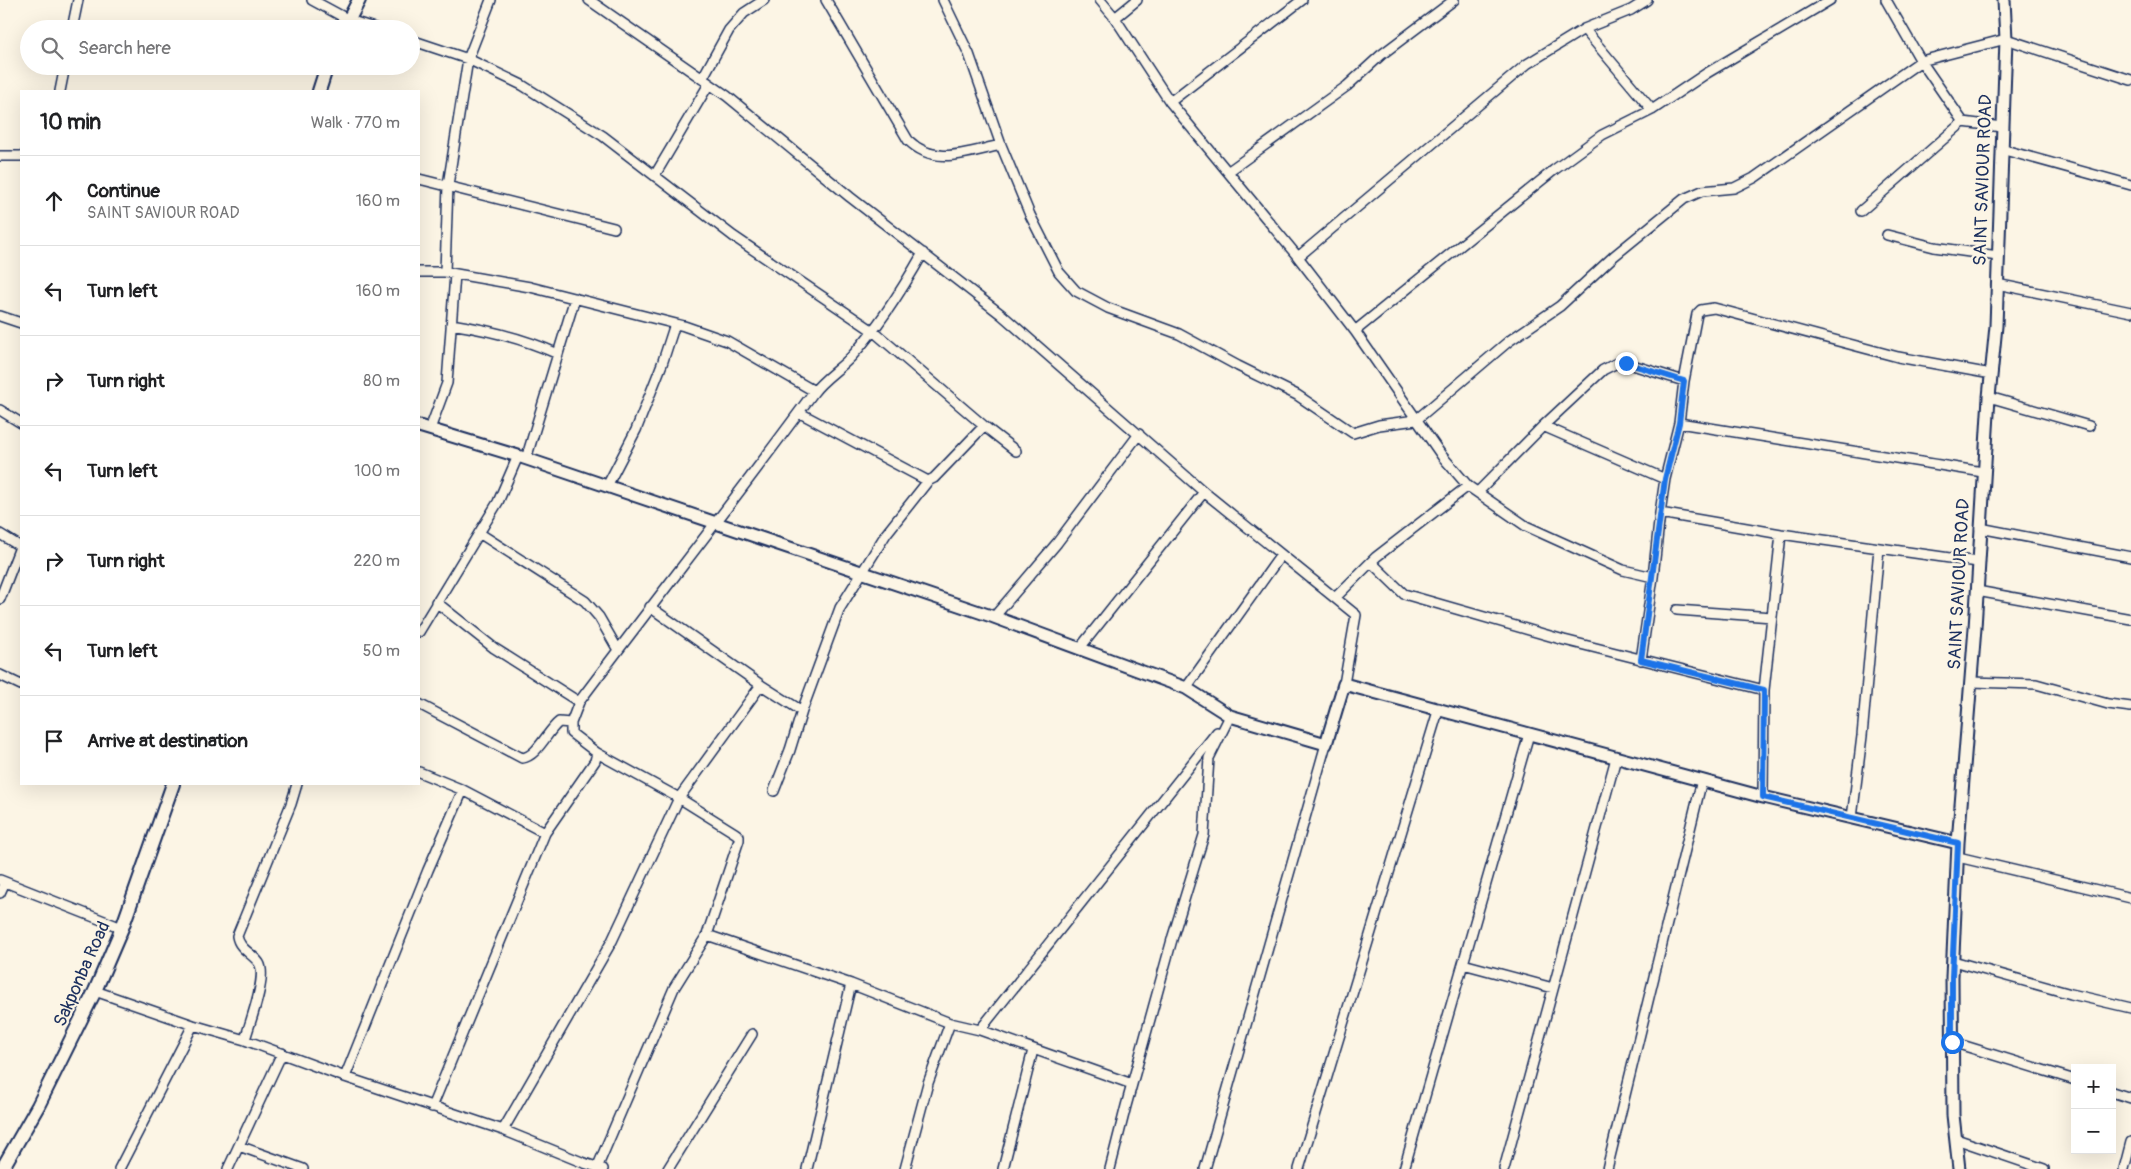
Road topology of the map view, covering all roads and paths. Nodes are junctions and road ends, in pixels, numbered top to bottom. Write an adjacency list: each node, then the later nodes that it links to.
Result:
1 (78, 0): 18 (street)
2 (312, 0): 19 (street)
3 (359, 0): 20 (main road)
4 (491, 0): 24 (street)
5 (589, 0): 29 (street)
6 (764, 0): 29 (street)
7 (826, 0): 36 (street)
8 (943, 0): 36 (street)
9 (1100, 0): 17 (street)
10 (1137, 0): 17 (street)
11 (1302, 0): 32 (street)
12 (1454, 0): 40 (street)
13 (1648, 0): 21 (street)
14 (1830, 0): 33 (street)
15 (1886, 0): 25 (street)
16 (2004, 0): 22 (street, SAINT SAVIOUR ROAD)
17 (1115, 18): 32 (street)
18 (74, 20)
19 (341, 20)
20 (349, 20)
21 (1584, 29): 33 (street); 50 (street)
22 (2006, 39): 25 (street); 28 (street); 35 (street, SAINT SAVIOUR ROAD)
23 (420, 43): 24 (street)
24 (468, 58): 41 (street); 43 (street)
25 (1921, 61): 34 (street); 70 (street)
26 (63, 75): 30 (street)
27 (324, 75): 31 (main road)
28 (2131, 80)
29 (706, 82): 41 (street); 48 (street)
30 (60, 90)
31 (319, 90)
32 (1170, 102): 40 (street)
33 (1652, 110): 62 (street)
34 (1964, 122): 35 (street); 45 (street)
35 (2002, 127): 37 (street, SAINT SAVIOUR ROAD)
36 (1001, 145): 70 (street)
37 (2001, 149): 44 (street); 49 (street, SAINT SAVIOUR ROAD)
38 (0, 156): 39 (street)
39 (20, 156)
40 (1228, 171): 50 (street)
41 (655, 175): 61 (street)
42 (420, 179): 43 (street)
43 (448, 185): 46 (street); 52 (street)
44 (2131, 185)
45 (1862, 211)
46 (614, 228)
47 (1887, 235): 49 (street)
48 (923, 253): 61 (street); 77 (street)
49 (1998, 256): 54 (street, SAINT SAVIOUR ROAD)
50 (1298, 257): 62 (street)
51 (420, 272): 52 (street)
52 (445, 272): 53 (street)
53 (455, 274): 55 (street); 59 (street)
54 (1997, 284): 56 (street); 64 (street, SAINT SAVIOUR ROAD)
55 (575, 298): 60 (street); 63 (street)
56 (2131, 312)
57 (0, 316): 58 (street)
58 (20, 323)
59 (451, 324): 63 (street); 76 (street)
60 (675, 324): 66 (street); 83 (street)
61 (873, 331): 66 (street); 73 (street)
62 (1354, 331): 70 (street)
63 (558, 354): 79 (street)
64 (1991, 374): 65 (street); 67 (street, SAINT SAVIOUR ROAD)
65 (1684, 381): 72 (street); 74 (street)
66 (814, 391): 69 (street)
67 (1988, 397): 75 (street); 80 (street, SAINT SAVIOUR ROAD)
68 (0, 410): 71 (street)
69 (800, 413): 82 (street); 88 (street)
70 (1416, 420): 84 (street)
71 (20, 421)
72 (1679, 423): 80 (street); 81 (street)
73 (984, 426): 78 (street); 82 (street)
74 (1543, 426): 81 (street); 86 (street)
75 (2089, 426)
76 (422, 428): 79 (street)
77 (1139, 434): 85 (street); 108 (street)
78 (1016, 451)
79 (522, 457): 83 (street); 90 (street)
80 (1983, 472): 89 (street, SAINT SAVIOUR ROAD)
81 (1665, 479): 87 (street)
82 (928, 481): 100 (street)
83 (606, 486): 88 (street)
84 (1468, 486): 86 (street); 98 (street)
85 (1204, 492): 96 (street); 112 (street)
86 (1478, 492): 101 (street)
87 (1660, 514): 92 (street); 101 (street)
88 (714, 522): 100 (street); 106 (street)
89 (1980, 528): 97 (street); 99 (street, SAINT SAVIOUR ROAD)
90 (479, 533): 105 (street); 113 (street)
91 (0, 534): 93 (street)
92 (1781, 534): 94 (street); 109 (street)
93 (20, 546)
94 (1879, 548): 99 (street); 141 (street)
95 (20, 549): 104 (street)
96 (1281, 555): 103 (street); 120 (street)
97 (2131, 557)
98 (1371, 562): 103 (street); 114 (street)
99 (1978, 562): 102 (street, SAINT SAVIOUR ROAD)
100 (862, 571): 108 (street); 126 (street)
101 (1653, 577): 114 (street)
102 (1977, 591): 110 (street); 116 (street, SAINT SAVIOUR ROAD)
103 (1335, 598): 117 (street)
104 (0, 599)
105 (436, 602): 111 (street); 122 (street)
106 (650, 607): 113 (street); 119 (street)
107 (1677, 610): 109 (street)
108 (994, 616): 112 (street)
109 (1772, 617): 121 (street)
110 (2131, 619)
111 (420, 630)
112 (1080, 649): 120 (street)
113 (618, 650): 122 (street)
114 (1641, 660): 121 (street)
115 (0, 676): 118 (street)
116 (1971, 682): 125 (street); 143 (street, SAINT SAVIOUR ROAD)
117 (1344, 684): 124 (street); 130 (street)
118 (20, 685)
119 (760, 685): 126 (street); 140 (street)
120 (1186, 688): 127 (street)
121 (1764, 690): 139 (street)
122 (580, 702): 128 (street)
123 (420, 705): 128 (street)
124 (1439, 708): 129 (street); 186 (street)
125 (2131, 708)
126 (802, 711): 138 (street)
127 (1230, 716): 130 (street); 158 (street); 166 (street)
128 (571, 723): 131 (street)
129 (1529, 734): 132 (street); 151 (street)
130 (1326, 744): 185 (street)
131 (597, 753): 140 (street); 142 (street)
132 (1616, 758): 134 (street); 153 (street)
133 (420, 772): 137 (street)
134 (1702, 780): 139 (street); 189 (street)
135 (173, 785): 148 (main road, Sakponba Road)
136 (297, 785): 160 (street)
137 (463, 790): 142 (street); 164 (street)
138 (774, 791)
139 (1763, 797): 141 (street)
140 (679, 798): 149 (street); 170 (street)
141 (1852, 818): 143 (street)
142 (545, 833): 169 (street)
143 (1958, 843): 144 (street, SAINT SAVIOUR ROAD)
144 (1958, 856): 147 (street); 150 (street, SAINT SAVIOUR ROAD)
145 (2, 881): 146 (street); 148 (street)
146 (0, 893)
147 (2131, 898)
148 (122, 928): 154 (main road, Sakponba Road)
149 (707, 935): 152 (street); 176 (street)
150 (1953, 961): 155 (street); 161 (street, SAINT SAVIOUR ROAD)
151 (1463, 964): 153 (street); 187 (street)
152 (851, 984): 156 (street); 181 (street)
153 (1553, 988): 188 (street)
154 (95, 991): 157 (street); 174 (main road, Sakponba Road)
155 (2131, 1008)
156 (950, 1023): 158 (street); 182 (street)
157 (193, 1025): 160 (street); 177 (street)
158 (980, 1030): 162 (street)
159 (752, 1034): 180 (street)
160 (245, 1040): 163 (street)
161 (1952, 1042): 165 (street); 171 (street, SAINT SAVIOUR ROAD)
162 (1033, 1050): 166 (street); 183 (street)
163 (282, 1053): 164 (street); 173 (street)
164 (345, 1077): 169 (street)
165 (2071, 1079)
166 (1132, 1084): 184 (street)
167 (2116, 1093): 168 (street)
168 (2131, 1098)
169 (432, 1107): 170 (street)
170 (504, 1130): 175 (street)
171 (1956, 1139): 190 (street, SAINT SAVIOUR ROAD); 191 (street)
172 (2131, 1142): 192 (street)
173 (239, 1146): 178 (street); 179 (street)
174 (3, 1163)
175 (583, 1166): 176 (street)
176 (600, 1168)
177 (119, 1169)
178 (228, 1169)
179 (304, 1169)
180 (668, 1169)
181 (807, 1169)
182 (905, 1169)
183 (1003, 1169)
184 (1110, 1169)
185 (1205, 1169)
186 (1299, 1169)
187 (1404, 1169)
188 (1504, 1169)
189 (1607, 1169)
190 (1959, 1169)
191 (2044, 1169)
192 (2124, 1169)

